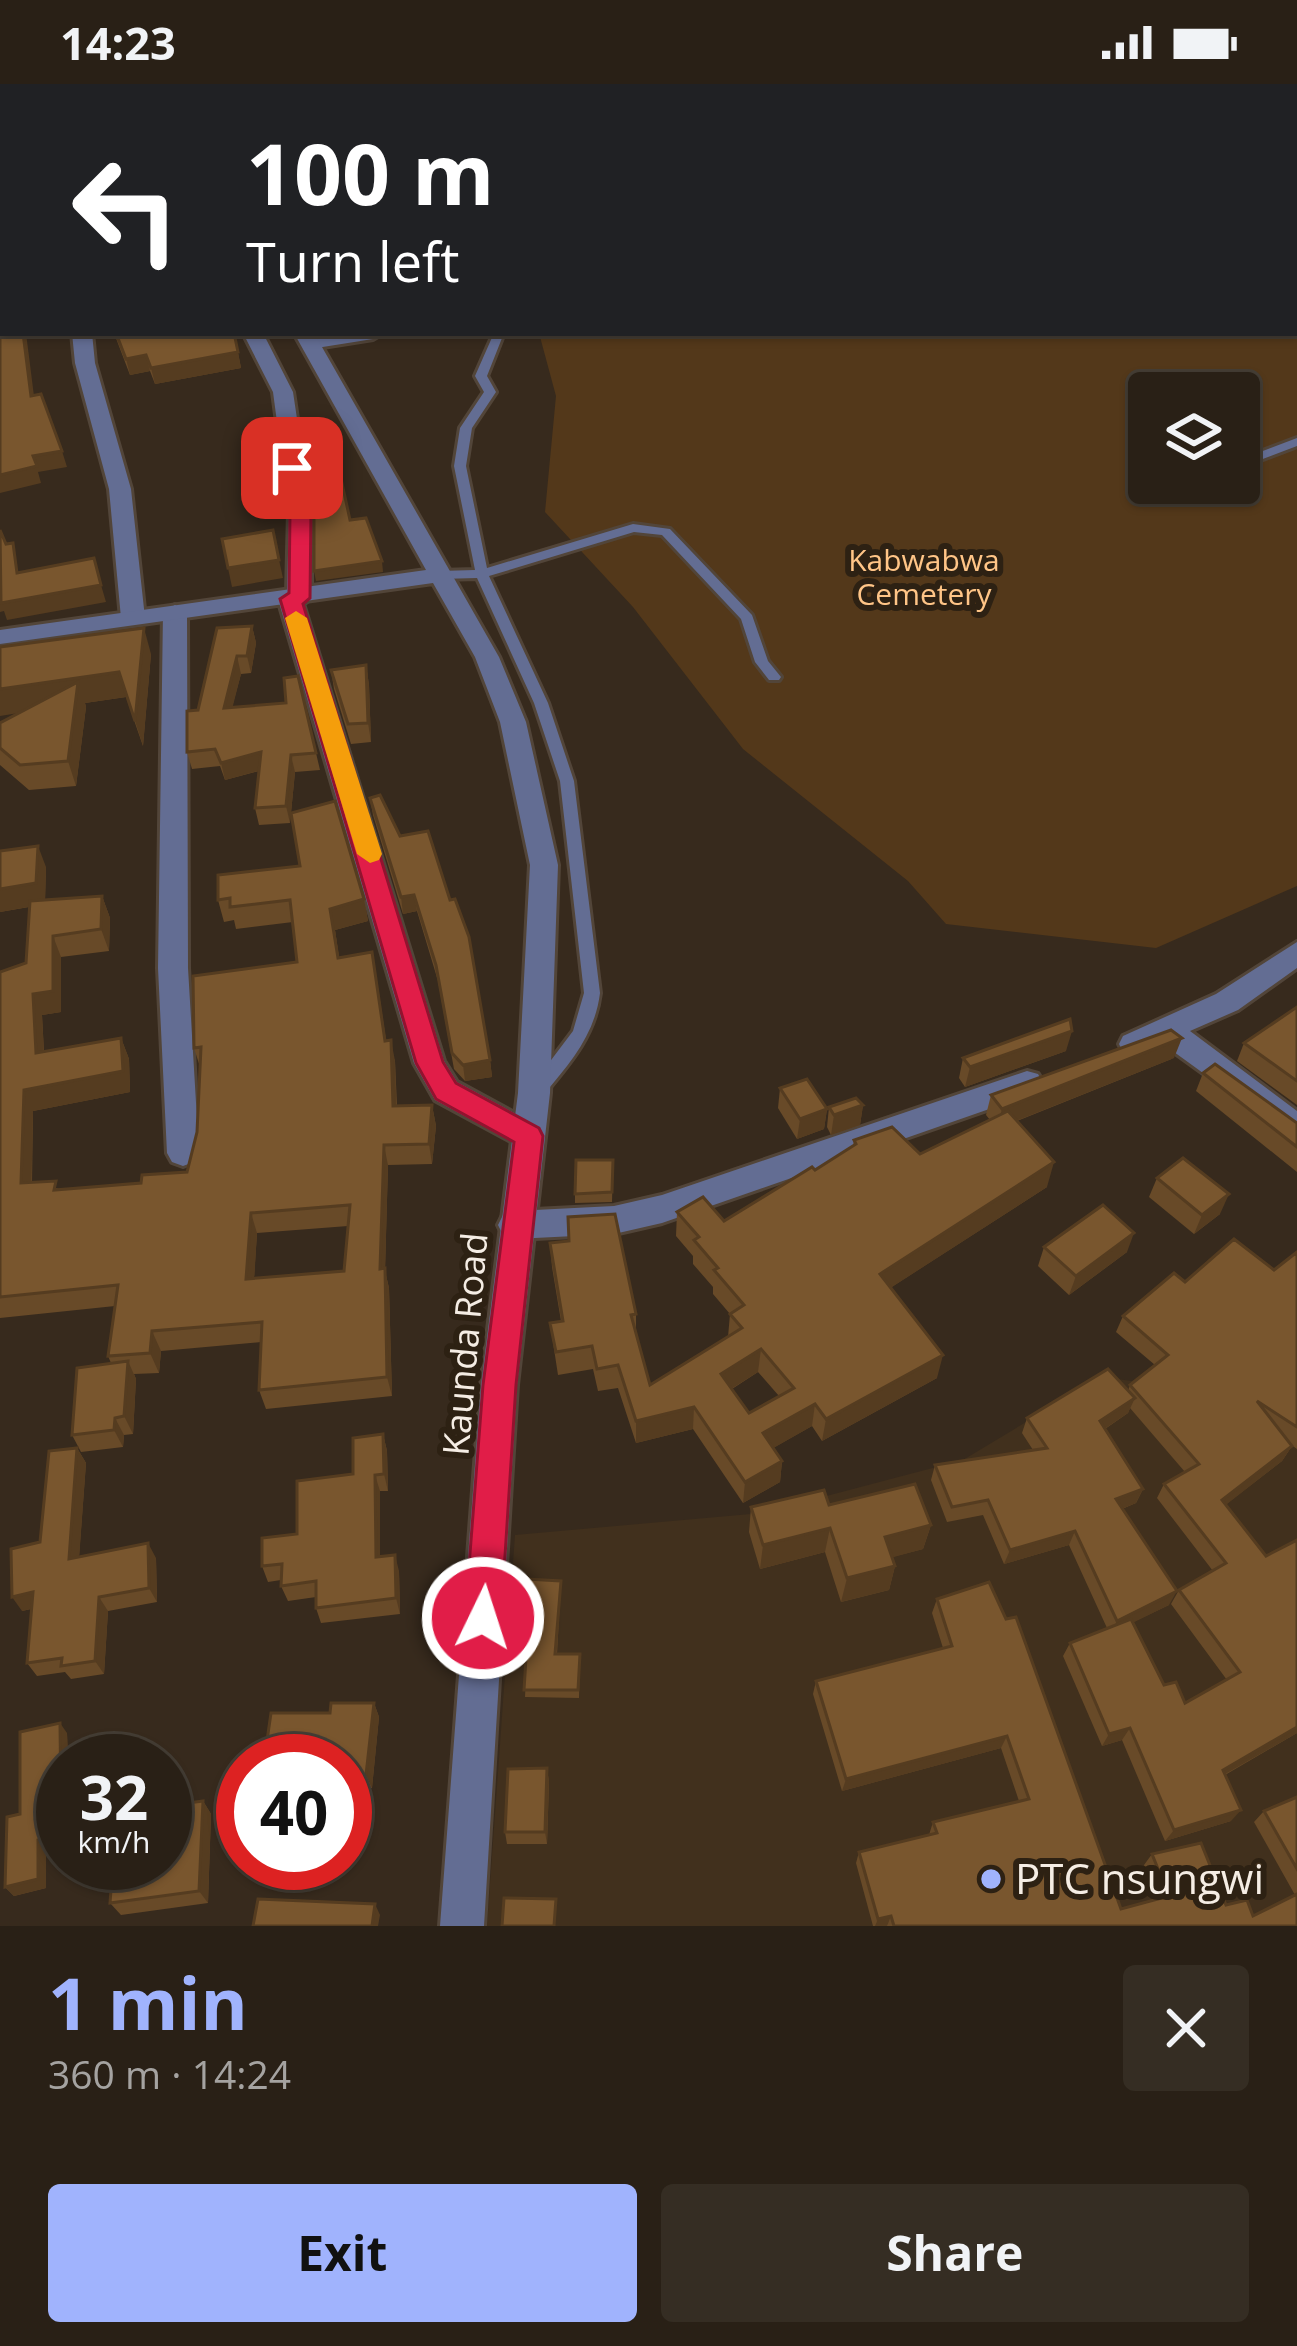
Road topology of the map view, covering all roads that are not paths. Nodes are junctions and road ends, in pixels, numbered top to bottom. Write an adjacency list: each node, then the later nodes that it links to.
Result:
1 (82, 336): 11 (street)
2 (255, 336): 9 (street)
3 (499, 336): 7 (lane)
4 (307, 338): 8 (street, Kaunda Road)
5 (1297, 442): 6 (lane)
6 (1260, 456)
7 (482, 574): 8 (lane); 13 (lane); 18 (lane)
8 (440, 575): 9 (street); 18 (street, Kaunda Road)
9 (295, 598): 10 (street); 20 (street)
10 (175, 612): 11 (street); 21 (street)
11 (133, 618): 12 (street)
12 (0, 637)
13 (774, 676)
14 (1297, 953): 15 (street)
15 (1168, 1031): 16 (street); 19 (street)
16 (1107, 1053)
17 (1065, 1069): 22 (street)
18 (534, 1093): 20 (street, Kaunda Road)
19 (1297, 1128)
20 (529, 1136): 22 (street, Kaunda Road)
21 (183, 1153)
22 (515, 1225): 23 (street, Kaunda Road)
23 (463, 1926)

